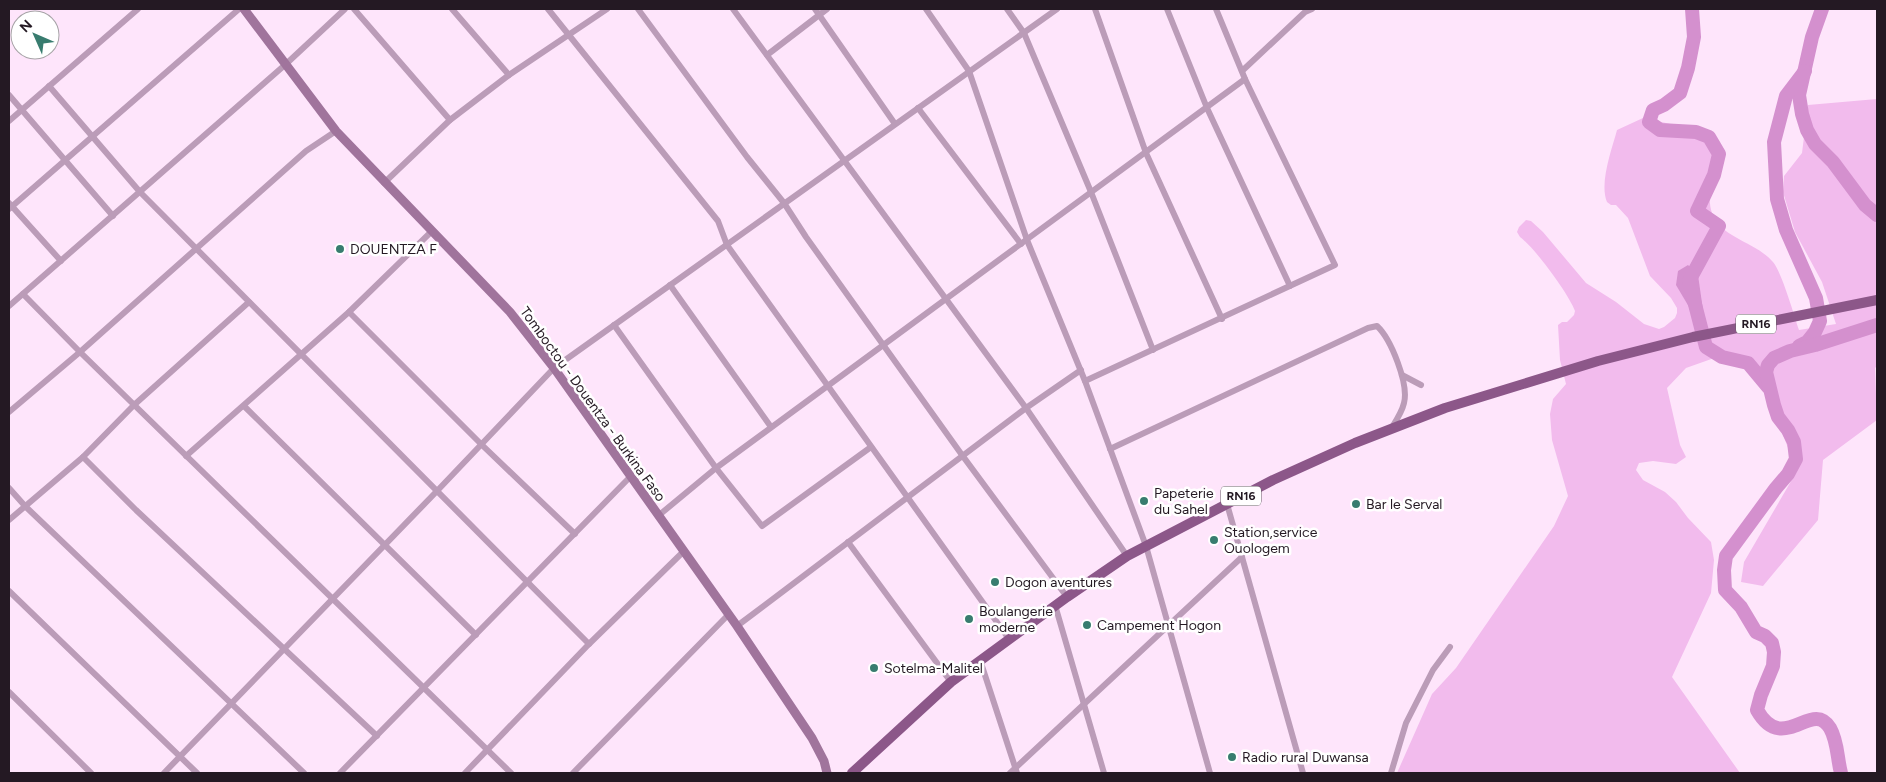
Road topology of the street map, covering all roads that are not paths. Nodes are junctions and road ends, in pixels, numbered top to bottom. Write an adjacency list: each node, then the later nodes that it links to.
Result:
1 (138, 9): 29 (street)
2 (239, 9): 38 (street)
3 (244, 9): 24 (main road, Tomboctou - Douentza - Burkina Faso)
4 (345, 9): 24 (street)
5 (354, 9): 34 (street)
6 (452, 9): 27 (street)
7 (548, 9): 22 (street)
8 (607, 9): 22 (street)
9 (638, 9): 45 (street)
10 (733, 9): 23 (street)
11 (814, 9): 20 (street)
12 (827, 9): 20 (street)
13 (926, 9): 25 (street)
14 (1007, 9): 21 (street)
15 (1057, 9): 21 (street)
16 (1095, 9): 39 (street)
17 (1167, 9): 32 (street)
18 (1216, 9): 26 (street)
19 (1312, 9): 26 (street)
20 (819, 15): 23 (street); 36 (street)
21 (1024, 33): 25 (street); 44 (street)
22 (570, 35): 27 (street); 51 (street)
23 (767, 55): 41 (street)
24 (286, 64): 37 (main road, Tomboctou - Douentza - Burkina Faso); 43 (street)
25 (969, 71): 31 (street); 49 (street)
26 (1242, 71): 28 (street)
27 (509, 75): 34 (street)
28 (1245, 79): 32 (street); 55 (street)
29 (49, 86): 33 (street); 38 (street)
30 (9, 95): 33 (street)
31 (918, 108): 36 (street); 50 (street)
32 (1206, 108): 39 (street); 55 (street)
33 (21, 110): 35 (street); 40 (street)
34 (450, 120): 42 (street)
35 (9, 121)
36 (895, 124): 41 (street)
37 (336, 131): 42 (main road, Tomboctou - Douentza - Burkina Faso); 52 (street)
38 (92, 137): 40 (street); 43 (street)
39 (1146, 153): 44 (street); 62 (street)
40 (65, 160): 46 (street); 47 (street)
41 (844, 161): 45 (street); 57 (street)
42 (384, 182): 48 (main road, Tomboctou - Douentza - Burkina Faso)
43 (140, 192): 47 (street); 52 (street)
44 (1092, 192): 49 (street); 65 (street)
45 (784, 203): 51 (street); 64 (street)
46 (10, 206): 53 (street)
47 (113, 216): 53 (street)
48 (432, 231): 61 (street); 68 (main road, Tomboctou - Douentza - Burkina Faso)
49 (1027, 240): 50 (street); 69 (street)
50 (1021, 244): 57 (street)
51 (726, 245): 54 (street); 73 (street)
52 (196, 249): 59 (street); 66 (street)
53 (61, 261): 56 (street)
54 (670, 285): 63 (street); 78 (street)
55 (1290, 286): 62 (street)
56 (22, 294): 60 (street); 66 (street)
57 (946, 299): 64 (street); 76 (street)
58 (1877, 300): 79 (main road, RN16)
59 (249, 302): 67 (street); 74 (street)
60 (9, 306)
61 (348, 312): 67 (street); 80 (street)
62 (1222, 318): 65 (street)
63 (614, 324): 68 (street); 86 (street)
64 (884, 345): 73 (street); 83 (street)
65 (1153, 350): 71 (street)
66 (80, 352): 74 (street); 77 (street)
67 (301, 354): 75 (street); 89 (street)
68 (554, 368): 80 (street); 87 (main road, Tomboctou - Douentza - Burkina Faso)
69 (1081, 370): 71 (street); 76 (street)
70 (1402, 375): 72 (street); 79 (street); 82 (street)
71 (1085, 381): 82 (street)
72 (1421, 385)
73 (827, 387): 78 (street); 81 (street)
74 (134, 405): 84 (street); 85 (street)
75 (244, 406): 84 (street); 97 (street)
76 (1026, 408): 83 (street); 100 (street)
77 (9, 412)
78 (771, 428): 86 (street)
79 (1391, 429): 91 (main road, RN16)
80 (482, 444): 89 (street); 95 (street)
81 (871, 447): 86 (street); 90 (street)
82 (1110, 449): 98 (street)
83 (962, 455): 90 (street); 104 (street)
84 (186, 456): 105 (street)
85 (83, 457): 92 (street); 114 (street)
86 (716, 468): 93 (street)
87 (630, 477): 93 (main road, Tomboctou - Douentza - Burkina Faso); 95 (street)
88 (9, 488): 92 (street)
89 (437, 491): 97 (street); 102 (street)
90 (907, 496): 96 (street); 111 (street)
91 (1227, 504): 98 (main road, RN16); 101 (street)
92 (25, 506): 94 (street); 119 (street)
93 (658, 516): 99 (main road, Tomboctou - Douentza - Burkina Faso)
94 (9, 520)
95 (575, 534): 102 (street)
96 (848, 542): 108 (street); 116 (street)
97 (385, 545): 105 (street); 110 (street)
98 (1146, 546): 100 (main road, RN16); 109 (street)
99 (684, 551): 107 (main road, Tomboctou - Douentza - Burkina Faso); 112 (street)
100 (1127, 556): 104 (main road, RN16)
101 (1242, 557): 109 (street); 137 (street)
102 (527, 582): 110 (street); 112 (street)
103 (9, 591): 123 (street)
104 (1067, 597): 106 (main road, RN16)
105 (333, 599): 114 (street); 117 (street)
106 (1056, 605): 111 (main road, RN16); 120 (street)
107 (729, 614): 108 (main road, Tomboctou - Douentza - Burkina Faso); 132 (street)
108 (737, 626): 133 (main road, Tomboctou - Douentza - Burkina Faso)
109 (1168, 626): 120 (street); 136 (street)
110 (476, 635): 117 (street)
111 (1009, 639): 115 (main road, RN16)
112 (589, 644): 122 (street)
113 (1450, 647): 138 (street)
114 (284, 650): 119 (street); 121 (street)
115 (980, 660): 116 (main road, RN16); 124 (street)
116 (951, 682): 134 (main road, RN16)
117 (424, 688): 121 (street); 122 (street)
118 (9, 692): 125 (street)
119 (232, 703): 123 (street); 128 (street)
120 (1085, 704): 124 (street); 135 (street)
121 (376, 736): 129 (street)
122 (488, 750): 130 (street); 131 (street)
123 (180, 756): 126 (street); 127 (street)
124 (1014, 772)
125 (91, 773)
126 (164, 773)
127 (197, 773)
128 (304, 773)
129 (340, 773)
130 (465, 773)
131 (511, 773)
132 (573, 773)
133 (827, 773)
134 (852, 773)
135 (1104, 773)
136 (1210, 773)
137 (1303, 773)
138 (1391, 773)

